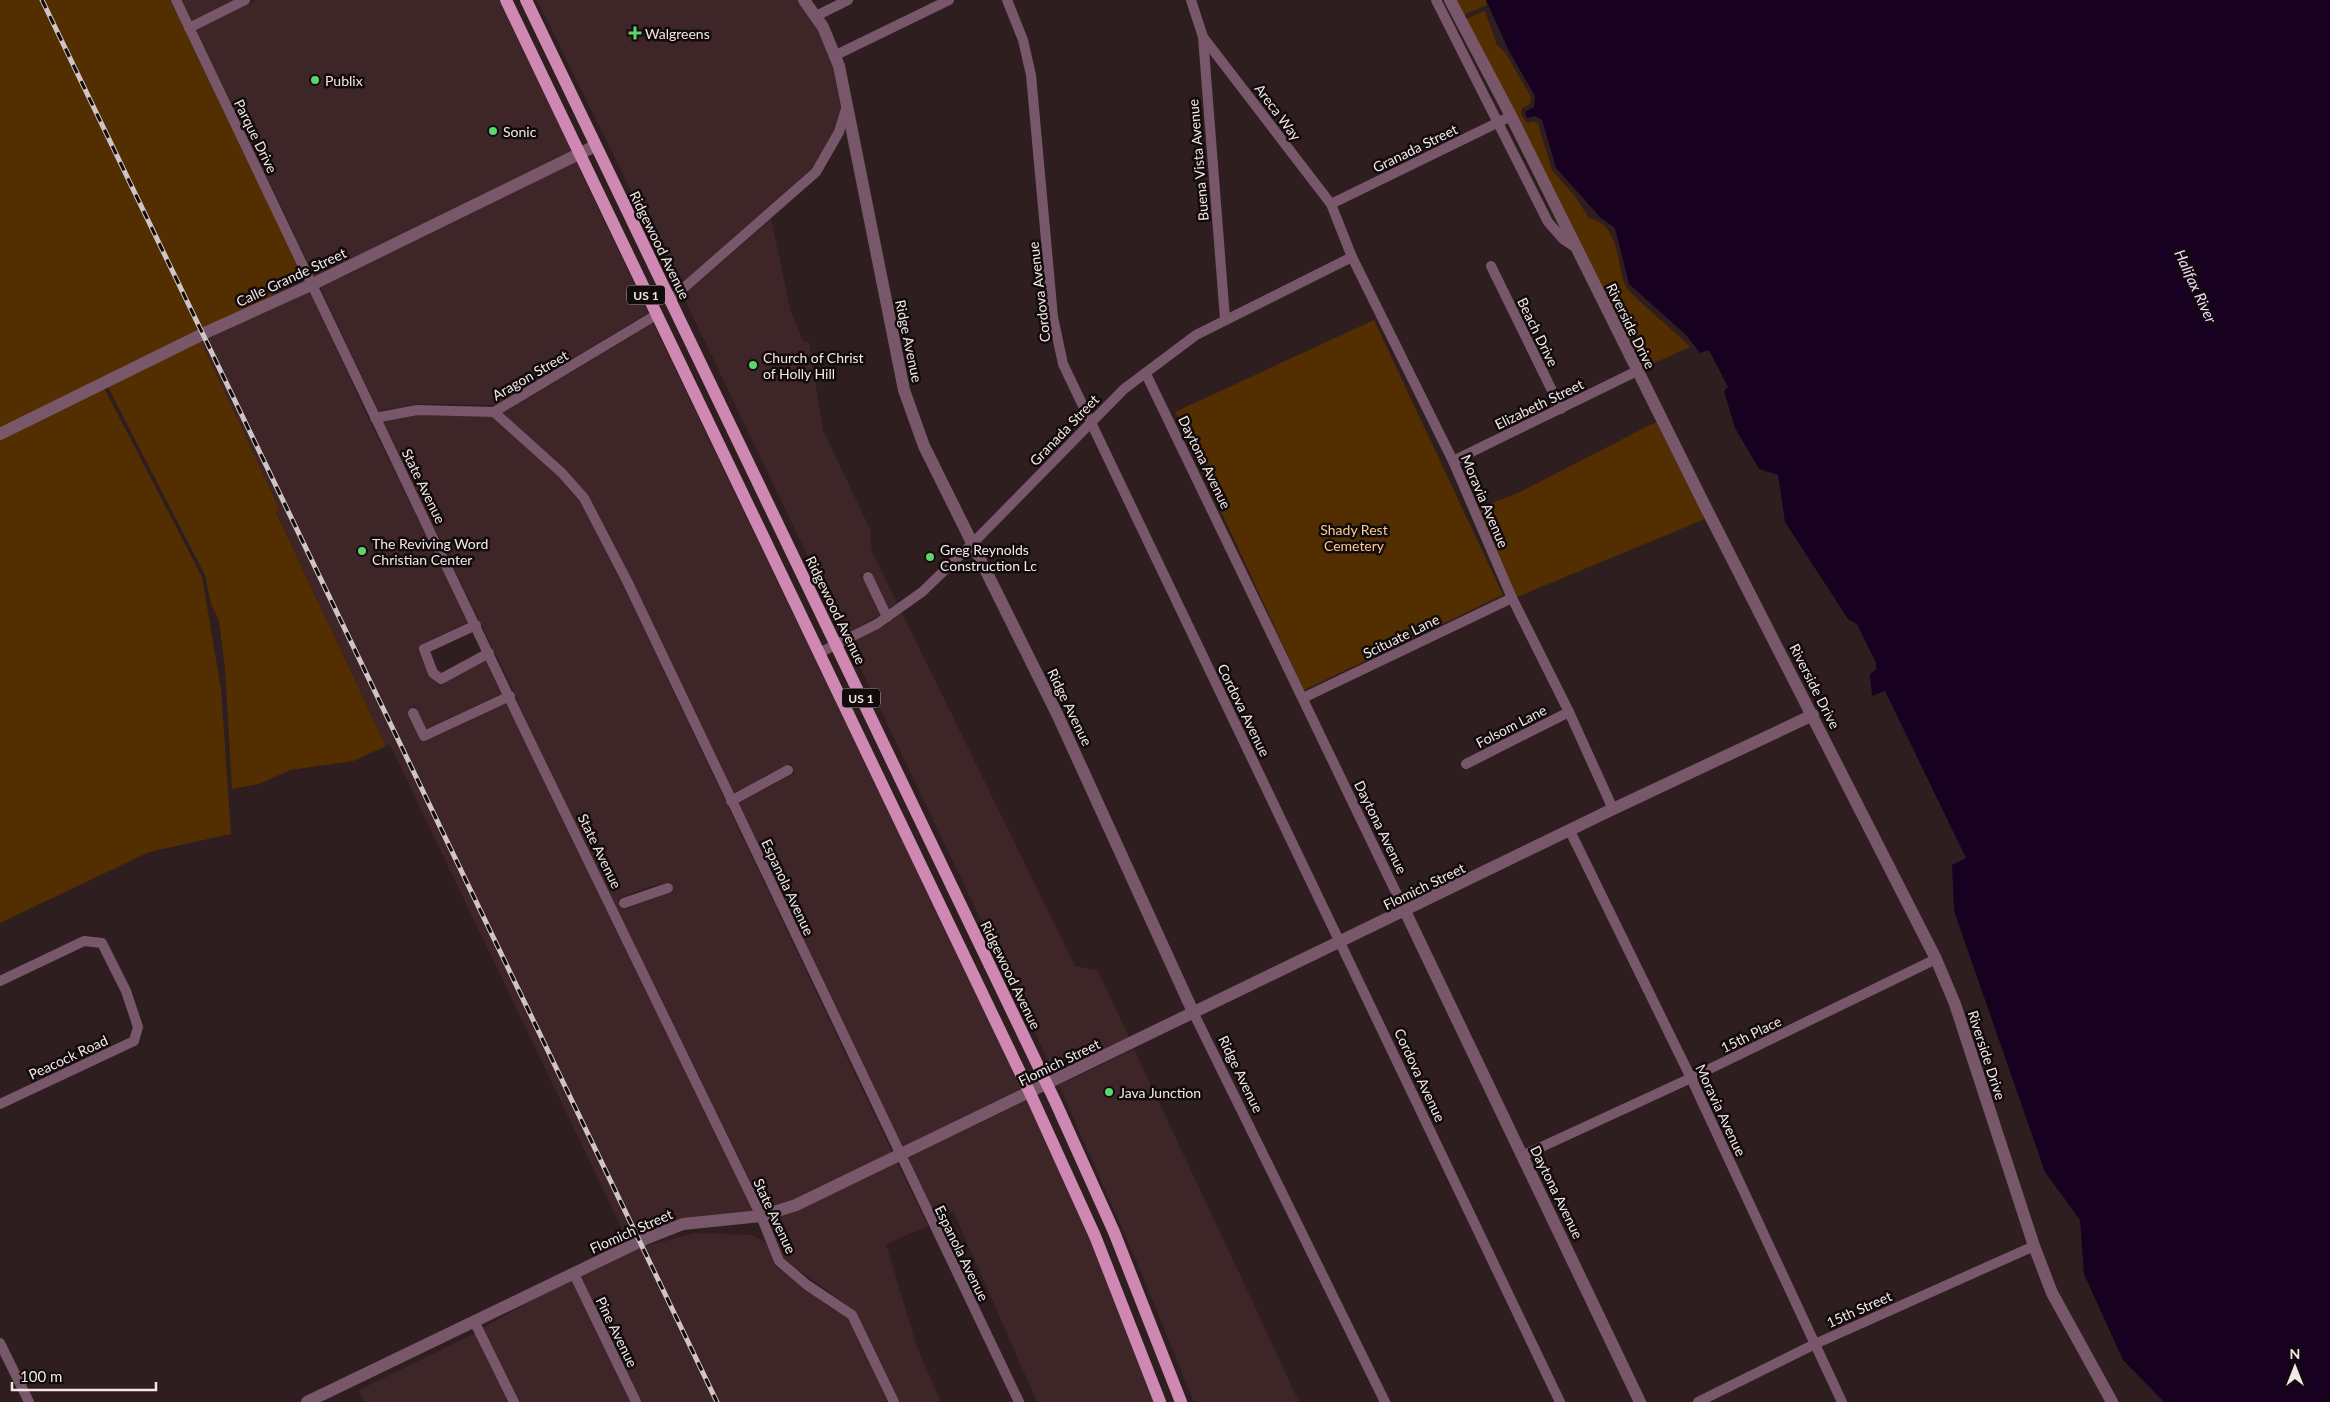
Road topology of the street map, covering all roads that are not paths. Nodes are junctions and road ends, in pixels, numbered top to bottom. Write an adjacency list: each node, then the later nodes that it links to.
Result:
1 (176, 0): 13 (street, Parque Drive)
2 (245, 0): 13 (street)
3 (506, 0): 19 (main road, US 1)
4 (526, 0): 18 (main road, Ridgewood Avenue / US 1)
5 (804, 0): 12 (street, Ridge Avenue)
6 (848, 0): 12 (street)
7 (949, 0): 15 (street)
8 (1007, 0): 32 (street, Cordova Avenue)
9 (1191, 0): 14 (street, Buena Vista Avenue)
10 (1436, 0): 17 (street)
11 (1451, 1): 17 (street, Riverside Drive)
12 (816, 16): 15 (street, Ridge Avenue)
13 (189, 28): 23 (street, Parque Drive)
14 (1203, 37): 20 (street, Areca Way); 26 (street, Buena Vista Avenue)
15 (836, 56): 16 (street, Ridge Avenue)
16 (846, 109): 24 (street); 35 (street, Ridge Avenue)
17 (1505, 119): 20 (street, Granada Street); 27 (street, Riverside Drive)
18 (595, 146): 19 (street, Calle Grande Street); 24 (main road, Ridgewood Avenue / US 1)
19 (579, 154): 23 (street, Calle Grande Street); 25 (main road, US 1)
20 (1331, 204): 21 (street, Moravia Avenue)
21 (1352, 257): 26 (street, Granada Street); 34 (street, Moravia Avenue)
22 (1490, 266): 29 (street, Beach Drive)
23 (313, 284): 31 (street, State Avenue); 33 (street, Calle Grande Street)
24 (670, 300): 40 (main road, Ridgewood Avenue / US 1)
25 (656, 315): 30 (street, Aragon Street); 42 (main road, US 1)
26 (1225, 319): 28 (street, Granada Street)
27 (1636, 371): 29 (street, Elizabeth Street); 47 (street, Riverside Drive)
28 (1146, 374): 32 (street, Granada Street); 44 (street, Daytona Avenue)
29 (1561, 409): 34 (street, Elizabeth Street)
30 (494, 412): 31 (street, Aragon Street); 50 (street, Espanola Avenue)
31 (375, 418): 39 (street, State Avenue)
32 (1089, 423): 35 (street, Granada Street); 56 (street, Cordova Avenue)
33 (0, 434)
34 (1453, 461): 37 (street, Moravia Avenue)
35 (972, 544): 38 (street, Granada Street); 59 (street, Ridge Avenue)
36 (868, 577): 38 (street)
37 (1512, 598): 44 (street, Scituate Lane); 45 (street, Moravia Avenue)
38 (886, 617): 40 (street, Granada Street)
39 (476, 625): 41 (street, State Avenue); 41 (street)
40 (836, 645): 42 (street, Granada Street); 61 (main road, Ridgewood Avenue / US 1)
41 (489, 653): 43 (street, State Avenue)
42 (819, 653): 62 (main road, US 1)
43 (510, 696): 46 (street); 66 (street, State Avenue)
44 (1303, 698): 55 (street, Daytona Avenue)
45 (1569, 712): 48 (street, Folsom Lane); 51 (street, Moravia Avenue)
46 (413, 713)
47 (1814, 715): 51 (street, Flomich Street); 57 (street, Riverside Drive)
48 (1466, 764)
49 (788, 770): 50 (street)
50 (731, 801): 64 (street, Espanola Avenue)
51 (1613, 809): 52 (street, Flomich Street)
52 (1570, 831): 55 (street, Flomich Street); 60 (street, Moravia Avenue)
53 (668, 888): 54 (street)
54 (624, 902)
55 (1405, 912): 56 (street, Flomich Street); 65 (street, Daytona Avenue)
56 (1341, 942): 59 (street, Flomich Street); 81 (street, Cordova Avenue)
57 (1936, 959): 60 (street, 15th Place); 67 (street, Riverside Drive)
58 (0, 981): 63 (street, Peacock Road)
59 (1194, 1014): 61 (street, Flomich Street); 80 (street, Ridge Avenue)
60 (1691, 1078): 65 (street, 15th Place); 71 (street, Moravia Avenue)
61 (1047, 1085): 62 (street, Flomich Street); 79 (main road, Ridgewood Avenue / US 1)
62 (1030, 1093): 64 (street, Flomich Street); 78 (main road, US 1)
63 (0, 1104)
64 (899, 1155): 66 (street, Flomich Street); 77 (street, Espanola Avenue)
65 (1522, 1156): 82 (street, Daytona Avenue)
66 (761, 1216): 68 (street, Flomich Street); 76 (street, State Avenue)
67 (2034, 1246): 71 (street, 15th Street); 85 (street, Riverside Drive)
68 (574, 1274): 69 (street, Flomich Street); 75 (street, Pine Avenue)
69 (474, 1322): 73 (street, Flomich Street); 74 (street)
70 (0, 1343): 72 (street)
71 (1815, 1344): 83 (street, 15th Street); 84 (street, Moravia Avenue)
72 (29, 1402)
73 (307, 1402)
74 (514, 1402)
75 (636, 1402)
76 (894, 1402)
77 (1019, 1402)
78 (1160, 1402)
79 (1181, 1402)
80 (1385, 1402)
81 (1560, 1402)
82 (1640, 1402)
83 (1698, 1402)
84 (1842, 1402)
85 (2112, 1402)

